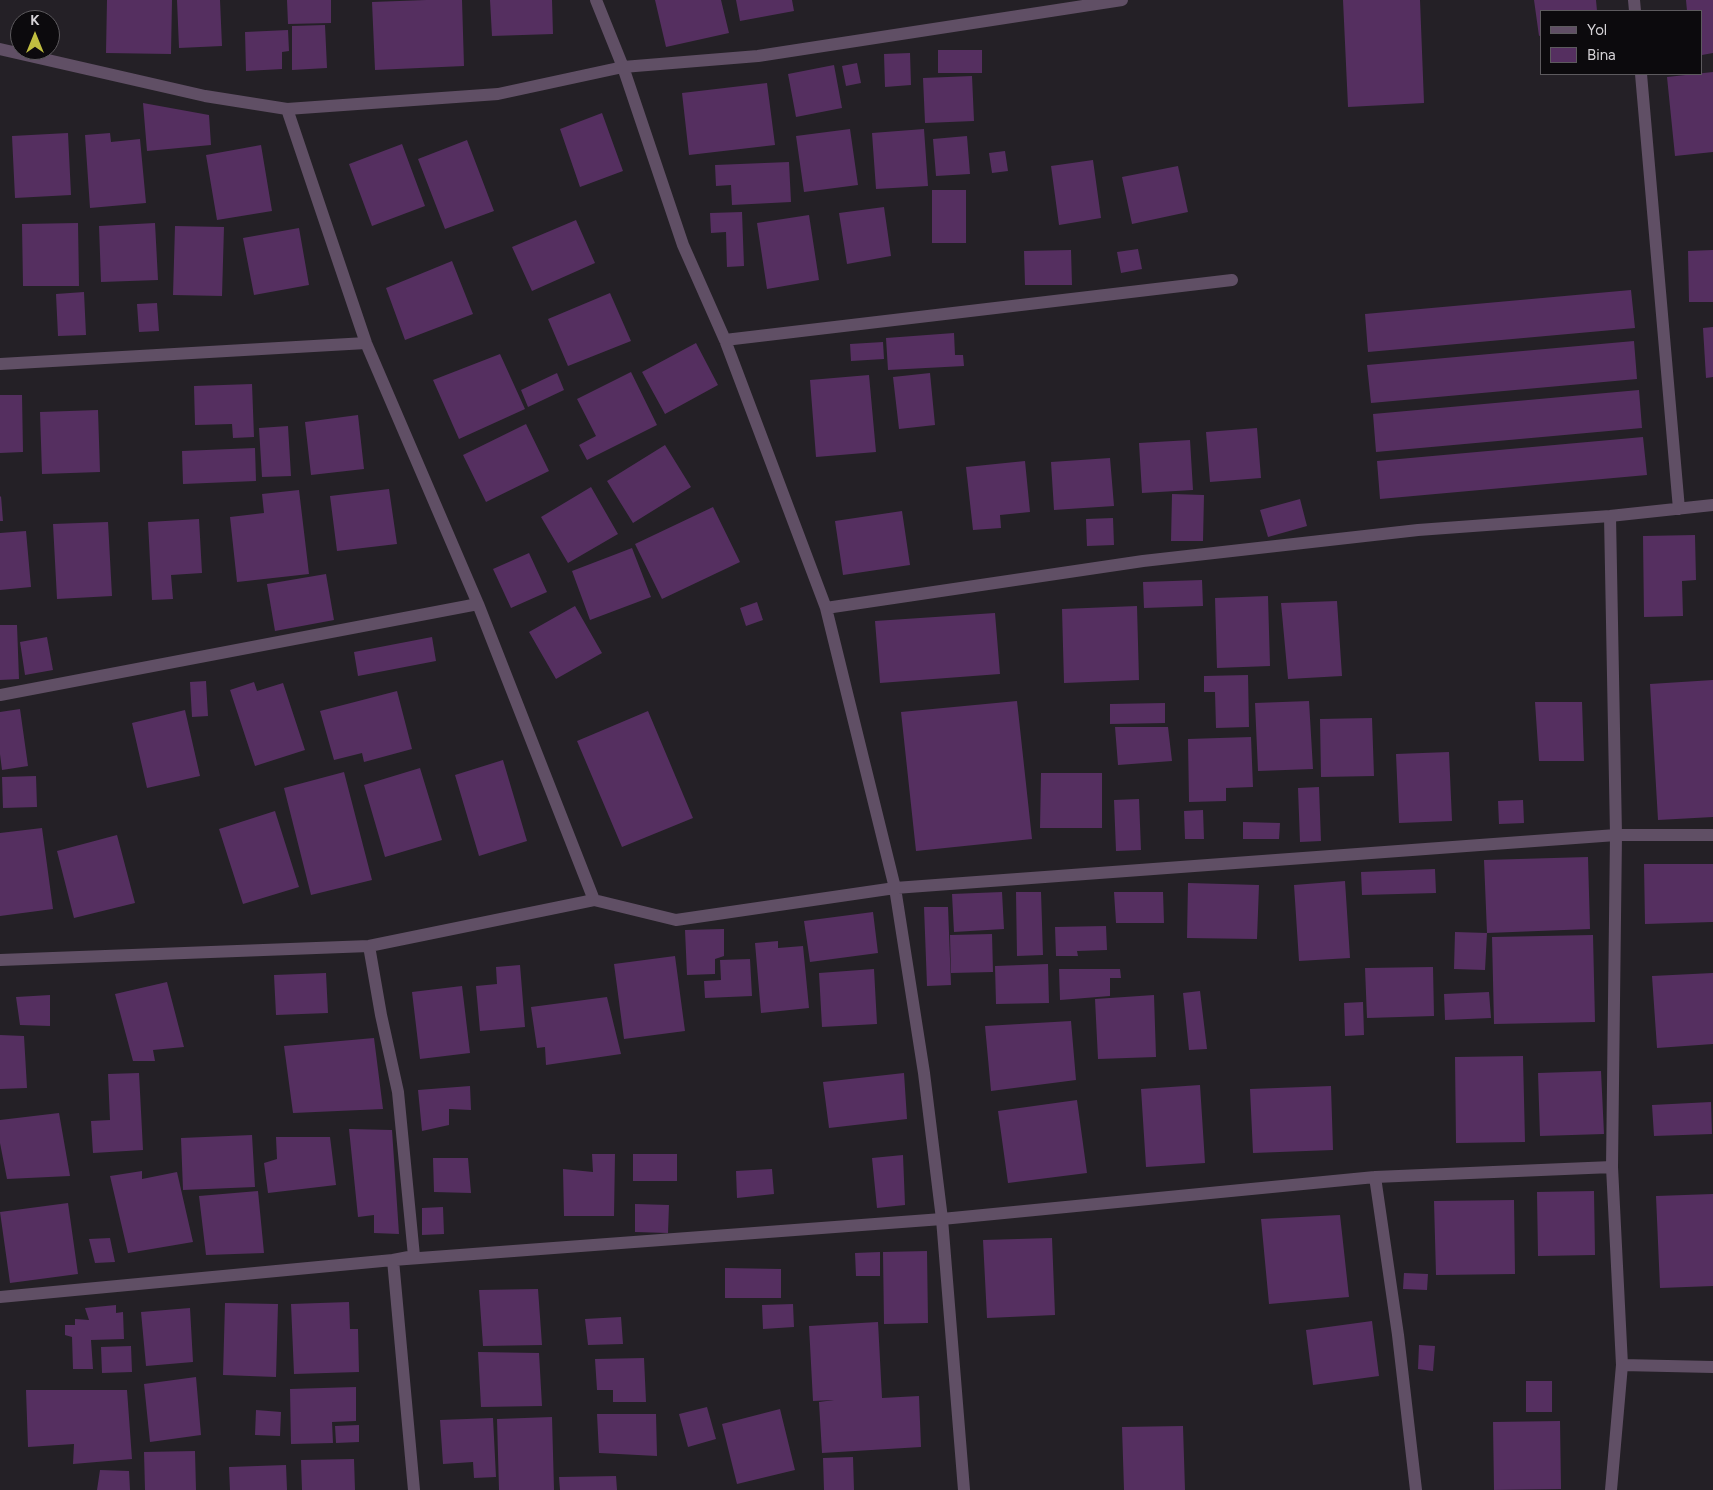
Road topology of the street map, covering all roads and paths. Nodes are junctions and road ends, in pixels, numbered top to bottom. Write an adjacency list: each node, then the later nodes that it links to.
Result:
1 (596, 0): 4 (street)
2 (1122, 0): 4 (street)
3 (0, 49): 6 (street)
4 (623, 67): 6 (street); 8 (street)
5 (1641, 75): 12 (street)
6 (287, 109): 9 (street)
7 (1232, 280): 8 (street)
8 (725, 340): 15 (street)
9 (366, 343): 10 (street); 14 (street)
10 (0, 364)
11 (1713, 506): 12 (street)
12 (1680, 509): 13 (street)
13 (1610, 516): 15 (street); 17 (street)
14 (478, 604): 16 (street); 20 (street)
15 (826, 608): 19 (street)
16 (0, 695)
17 (1616, 835): 18 (street); 19 (street); 23 (street)
18 (1713, 835)
19 (895, 888): 20 (street); 25 (street)
20 (594, 900): 21 (street)
21 (370, 946): 22 (street); 26 (street)
22 (0, 960)
23 (1612, 1167): 24 (street); 28 (street)
24 (1375, 1177): 25 (street); 32 (street)
25 (942, 1220): 26 (street); 31 (street)
26 (393, 1260): 27 (street); 30 (street)
27 (0, 1297)
28 (1622, 1365): 29 (street); 33 (street)
29 (1713, 1367)
30 (414, 1490)
31 (964, 1490)
32 (1416, 1490)
33 (1611, 1490)

